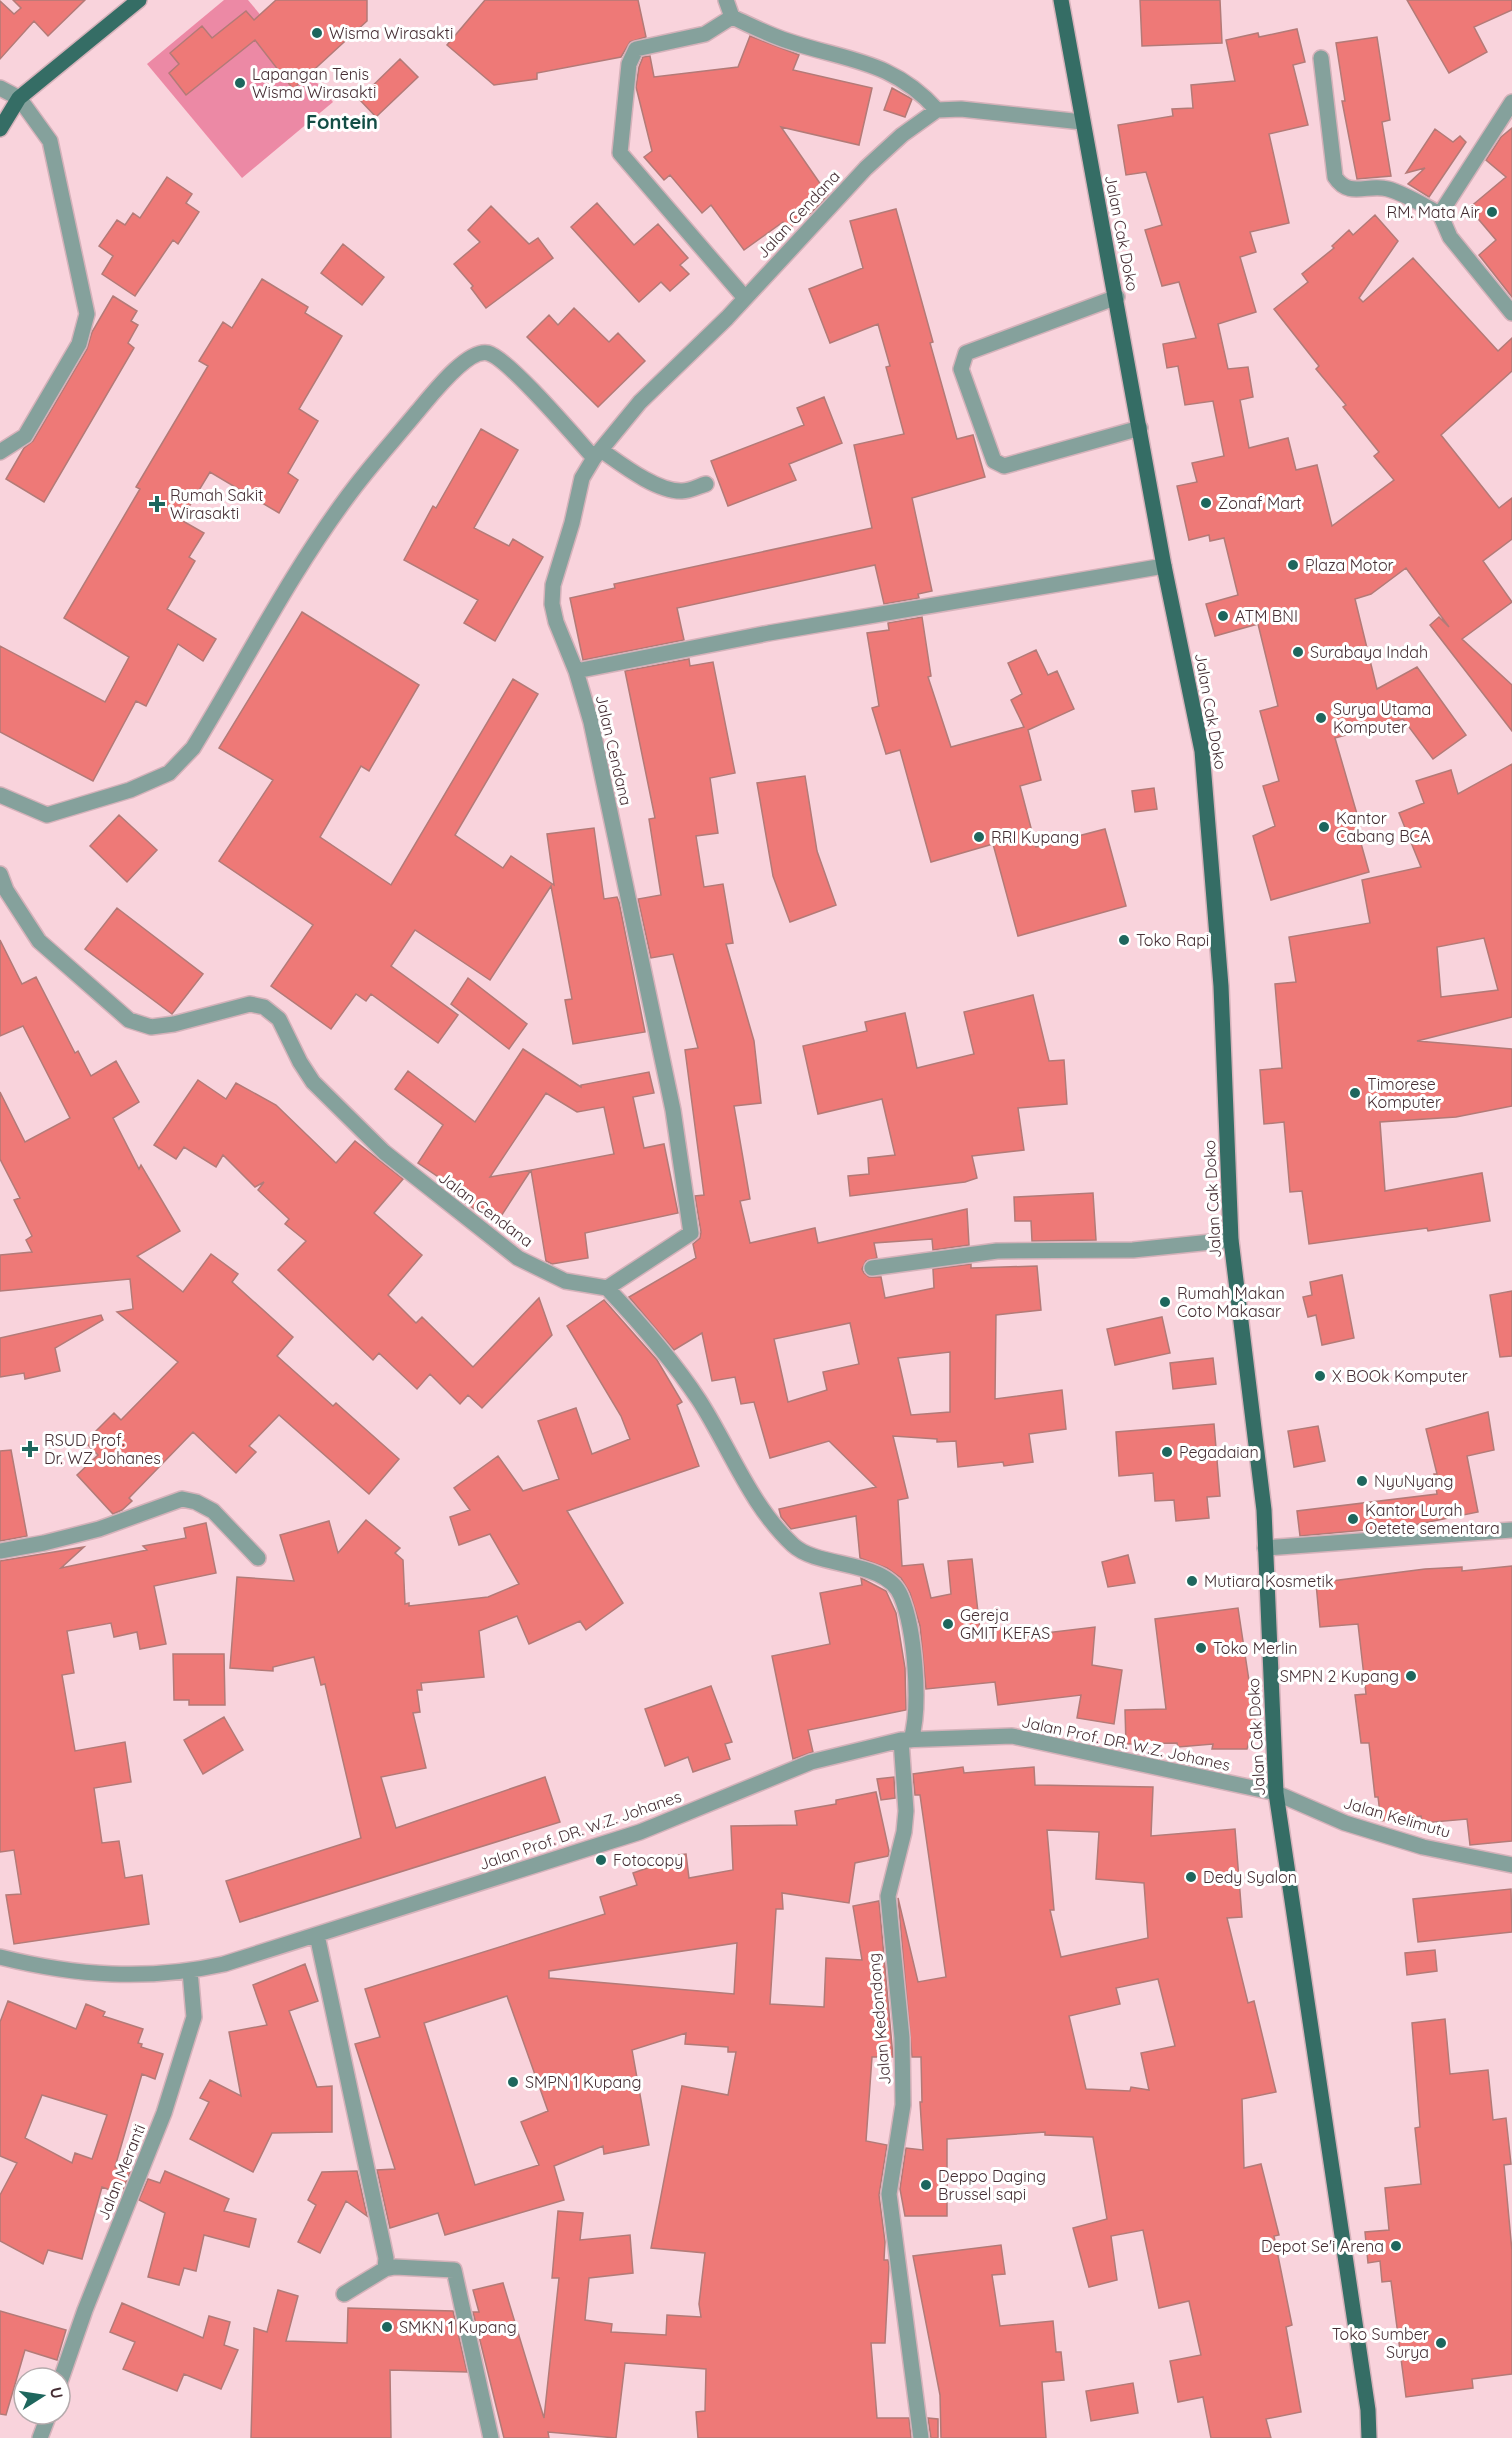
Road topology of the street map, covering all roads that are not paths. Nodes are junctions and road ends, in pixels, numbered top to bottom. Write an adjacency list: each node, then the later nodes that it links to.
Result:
1 (139, 0): 7 (main road)
2 (726, 0): 4 (street)
3 (1061, 0): 10 (main road, Jalan Cak Doko)
4 (732, 17): 9 (street); 14 (street)
5 (1321, 58): 12 (street)
6 (0, 88): 7 (street)
7 (19, 98): 11 (main road); 17 (street)
8 (1512, 102): 12 (street)
9 (937, 110): 10 (street); 14 (street, Jalan Cendana)
10 (1082, 122): 13 (main road, Jalan Cak Doko)
11 (0, 129)
12 (1440, 214): 15 (street)
13 (1117, 297): 16 (main road, Jalan Cak Doko); 16 (street)
14 (745, 298): 18 (street, Jalan Cendana)
15 (1512, 313)
16 (1140, 428): 20 (main road, Jalan Cak Doko)
17 (0, 452)
18 (598, 454): 19 (street); 21 (street, Jalan Cendana); 22 (street)
19 (706, 484)
20 (1164, 566): 21 (street); 24 (main road, Jalan Cak Doko)
21 (576, 671): 26 (street, Jalan Cendana)
22 (0, 795)
23 (0, 874): 26 (street, Jalan Cendana)
24 (1231, 1240): 25 (street); 28 (main road, Jalan Cak Doko)
25 (872, 1268)
26 (607, 1288): 31 (street, Jalan Kedondong)
27 (1512, 1530): 28 (street)
28 (1265, 1548): 32 (main road, Jalan Cak Doko)
29 (0, 1551): 30 (street)
30 (258, 1558)
31 (906, 1740): 32 (street, Jalan Prof. DR. W.Z. Johanes); 34 (street, Jalan Prof. DR. W.Z. Johanes); 41 (street, Jalan Kedondong)
32 (1276, 1793): 33 (street, Jalan Kelimutu); 42 (main road, Jalan Cak Doko)
33 (1512, 1865)
34 (317, 1935): 36 (street, Jalan Prof. DR. W.Z. Johanes); 37 (street)
35 (0, 1957): 36 (street, Jalan Prof. DR. W.Z. Johanes)
36 (190, 1971): 39 (street, Jalan Meranti)
37 (385, 2269): 38 (street); 40 (street)
38 (344, 2294)
39 (66, 2366)
40 (491, 2438)
41 (921, 2438)
42 (1369, 2438)

